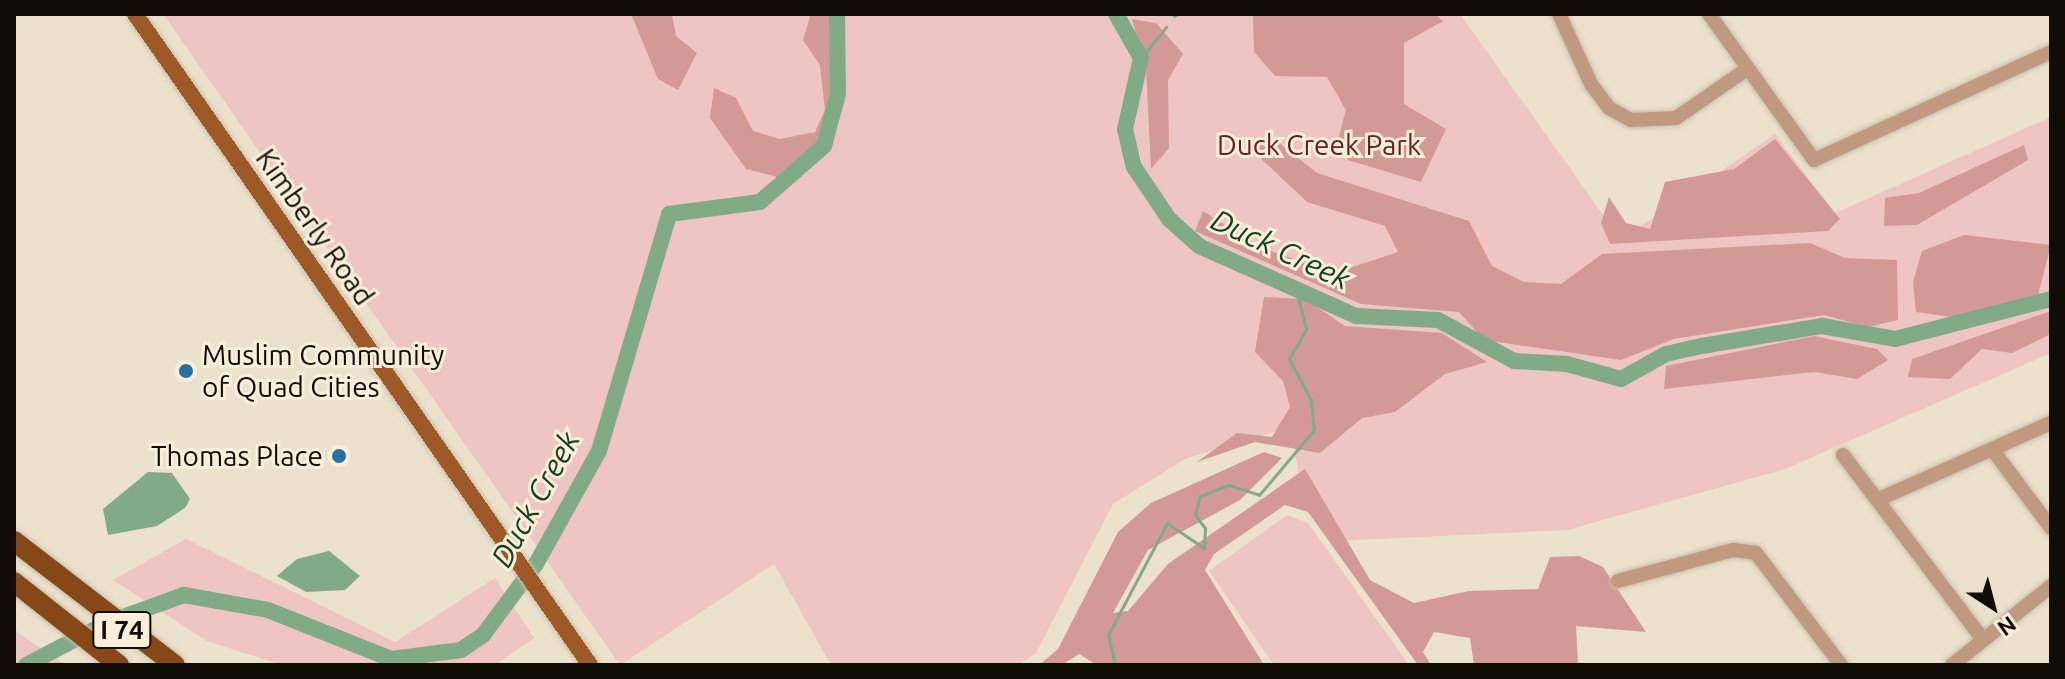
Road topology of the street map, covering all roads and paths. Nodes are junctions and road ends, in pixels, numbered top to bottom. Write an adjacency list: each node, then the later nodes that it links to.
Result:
1 (135, 14): 18 (main road, Kimberly Road)
2 (1559, 14): 5 (street)
3 (1709, 14): 5 (street)
4 (2051, 52): 5 (street)
5 (1747, 69)
6 (2051, 423): 7 (street)
7 (1992, 449): 9 (street); 10 (street)
8 (1843, 455): 9 (street)
9 (1877, 500): 15 (street)
10 (2051, 528)
11 (14, 541): 17 (highway, I 74)
12 (1618, 581): 19 (street)
13 (14, 582): 16 (highway, I 74)
14 (2051, 586): 15 (street)
15 (1982, 638): 20 (street)
16 (119, 665)
17 (175, 665)
18 (590, 665)
19 (1841, 665)
20 (1952, 665)

